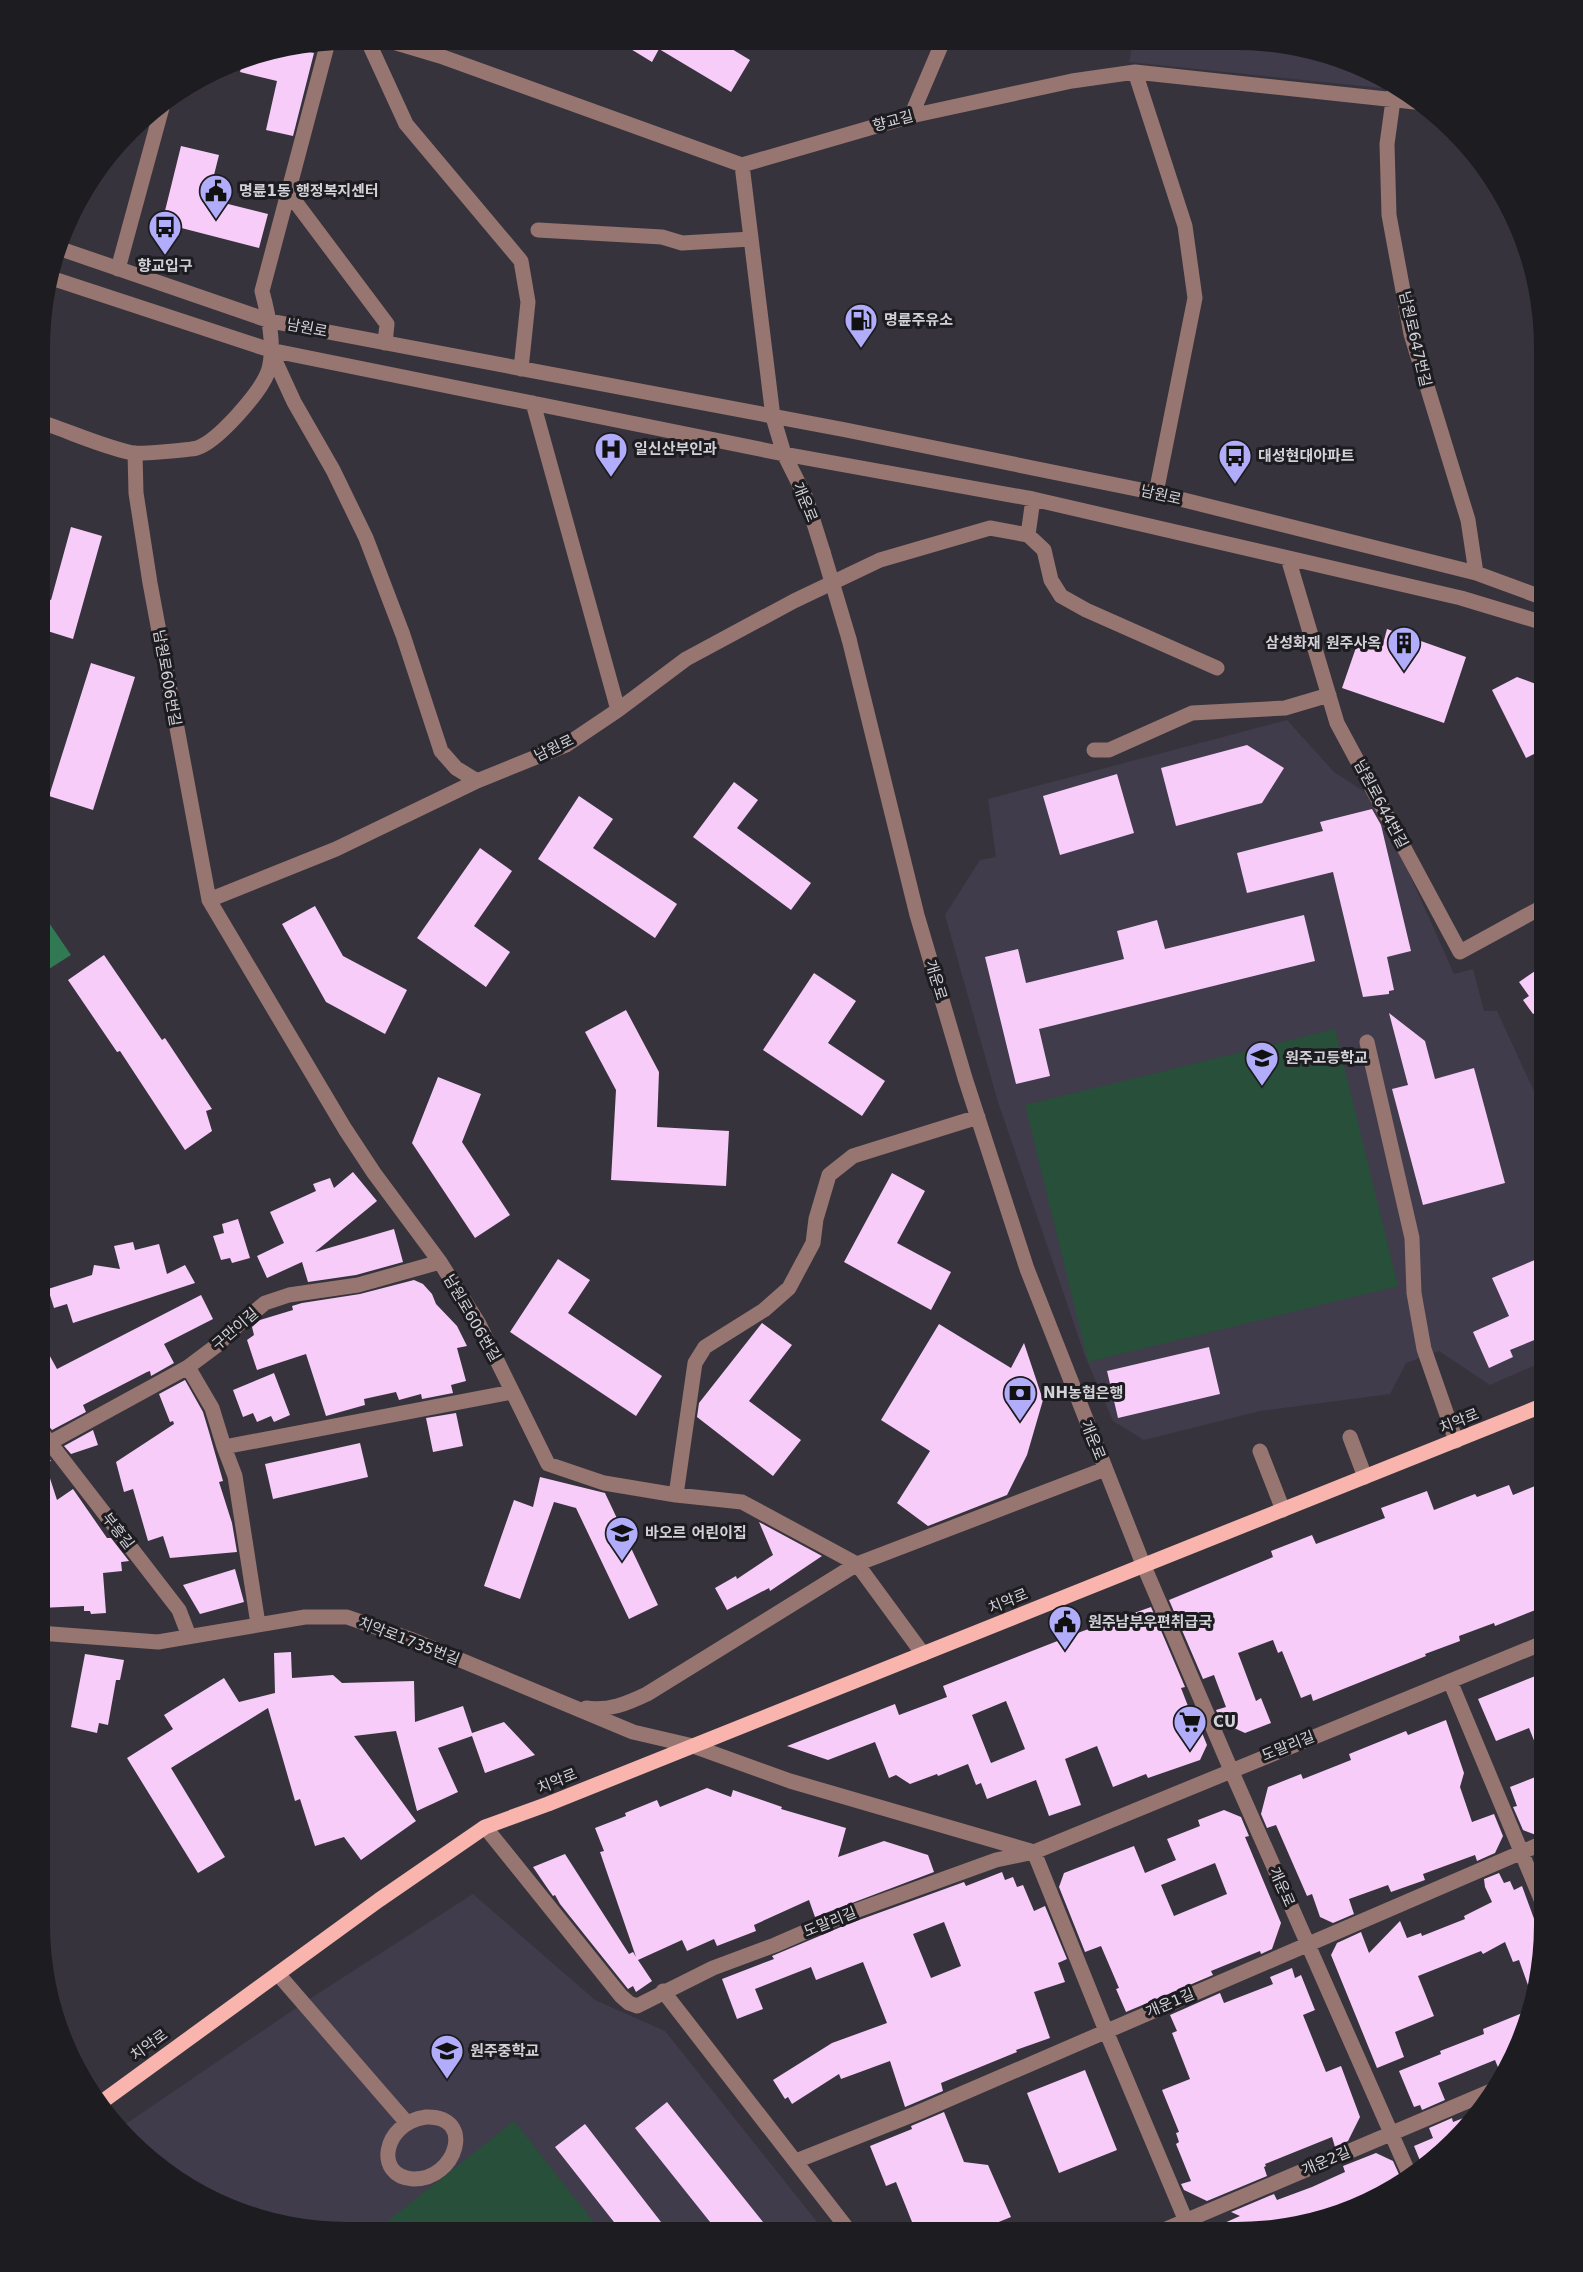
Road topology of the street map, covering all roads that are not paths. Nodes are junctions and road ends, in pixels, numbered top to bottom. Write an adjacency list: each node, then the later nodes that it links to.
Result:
1 (326, 50): 11 (street)
2 (372, 50): 20 (street)
3 (420, 50): 10 (street)
4 (939, 50): 8 (street)
5 (1135, 72): 6 (street, 향교길); 8 (street, 향교길); 26 (street)
6 (1389, 92)
7 (1393, 94): 30 (street, 남원로647번길)
8 (911, 116): 10 (street, 향교길)
9 (157, 118): 15 (street)
10 (742, 165): 13 (street)
11 (288, 192): 17 (street); 18 (street)
12 (538, 230): 13 (street)
13 (751, 239): 22 (street)
14 (65, 250): 15 (street, 남원로)
15 (118, 268): 17 (street, 남원로)
16 (57, 280): 19 (street, 남원로)
17 (270, 321): 18 (street, 남원로); 19 (street)
18 (385, 343): 20 (street, 남원로)
19 (270, 350): 21 (street, 남원로); 24 (street); 37 (street)
20 (521, 369): 22 (street, 남원로)
21 (533, 403): 25 (street, 남원로); 35 (street)
22 (773, 417): 25 (street); 26 (street, 남원로)
23 (50, 426): 24 (street)
24 (135, 453): 38 (street, 남원로606번길)
25 (784, 454): 27 (street, 남원로); 41 (street, 개운로, bridge)
26 (1156, 493): 30 (street, 남원로)
27 (1033, 499): 28 (street); 29 (street, 남원로)
28 (1028, 535): 33 (street); 35 (street, 남원로)
29 (1288, 558): 32 (street, 남원로); 34 (street, 남원로644번길)
30 (1476, 573): 31 (street, 남원로)
31 (1534, 594)
32 (1534, 620)
33 (1217, 668)
34 (1329, 695): 36 (street); 39 (street, 남원로644번길)
35 (618, 710): 37 (street, 남원로)
36 (1094, 750)
37 (477, 781): 38 (street)
38 (209, 900): 42 (street, 남원로606번길)
39 (1534, 911)
40 (1367, 1042): 47 (street)
41 (978, 1118): 52 (street, 개운로); 54 (street)
42 (440, 1262): 43 (street, 구만이길); 44 (street, 남원로606번길)
43 (188, 1367): 48 (street, 구만이길); 50 (street)
44 (513, 1392): 50 (street); 54 (street, 남원로606번길)
45 (1534, 1409): 47 (main road, 치악로)
46 (1350, 1437): 53 (street)
47 (1456, 1441): 53 (main road, 치악로)
48 (50, 1442)
49 (50, 1444): 60 (street, 부흥길)
50 (224, 1447): 58 (street)
51 (1260, 1451): 55 (street)
52 (1105, 1469): 56 (street); 57 (street, 개운로)
53 (1365, 1477): 55 (main road, 치악로)
54 (676, 1496): 56 (street, 남원로606번길)
55 (1283, 1510): 57 (main road, 치악로)
56 (857, 1564): 62 (street); 64 (street)
57 (1143, 1564): 62 (main road, 치악로); 66 (street, 개운로)
58 (258, 1624): 60 (street, 치악로1735번길); 64 (street, 치악로1735번길)
59 (50, 1634): 60 (street, 치악로1735번길)
60 (189, 1636)
61 (1534, 1647): 63 (street, 도말리길)
62 (923, 1654): 65 (main road, 치악로)
63 (1450, 1681): 66 (street, 도말리길); 70 (street)
64 (571, 1706): 65 (street, 치악로1735번길)
65 (693, 1746): 67 (main road, 치악로); 69 (street)
66 (1231, 1770): 69 (street, 도말리길); 72 (street, 개운로)
67 (485, 1827): 73 (main road, 치악로); 74 (street)
68 (1534, 1847): 70 (street, 개운1길)
69 (1034, 1852): 74 (street, 도말리길); 75 (street)
70 (1520, 1852): 71 (street); 72 (street, 개운1길)
71 (1534, 1884)
72 (1307, 1944): 75 (street, 개운1길); 79 (street, 개운로)
73 (278, 1974): 77 (main road, 치악로); 78 (street)
74 (663, 1991): 80 (street)
75 (1106, 2031): 80 (street, 개운1길); 83 (street)
76 (1479, 2096): 79 (street, 개운2길)
77 (106, 2099)
78 (407, 2123): 78 (street)
79 (1391, 2133): 81 (street, 개운로); 84 (street, 개운2길)
80 (796, 2162): 82 (street)
81 (1407, 2169)
82 (843, 2223)
83 (1186, 2223)
84 (1197, 2223)

